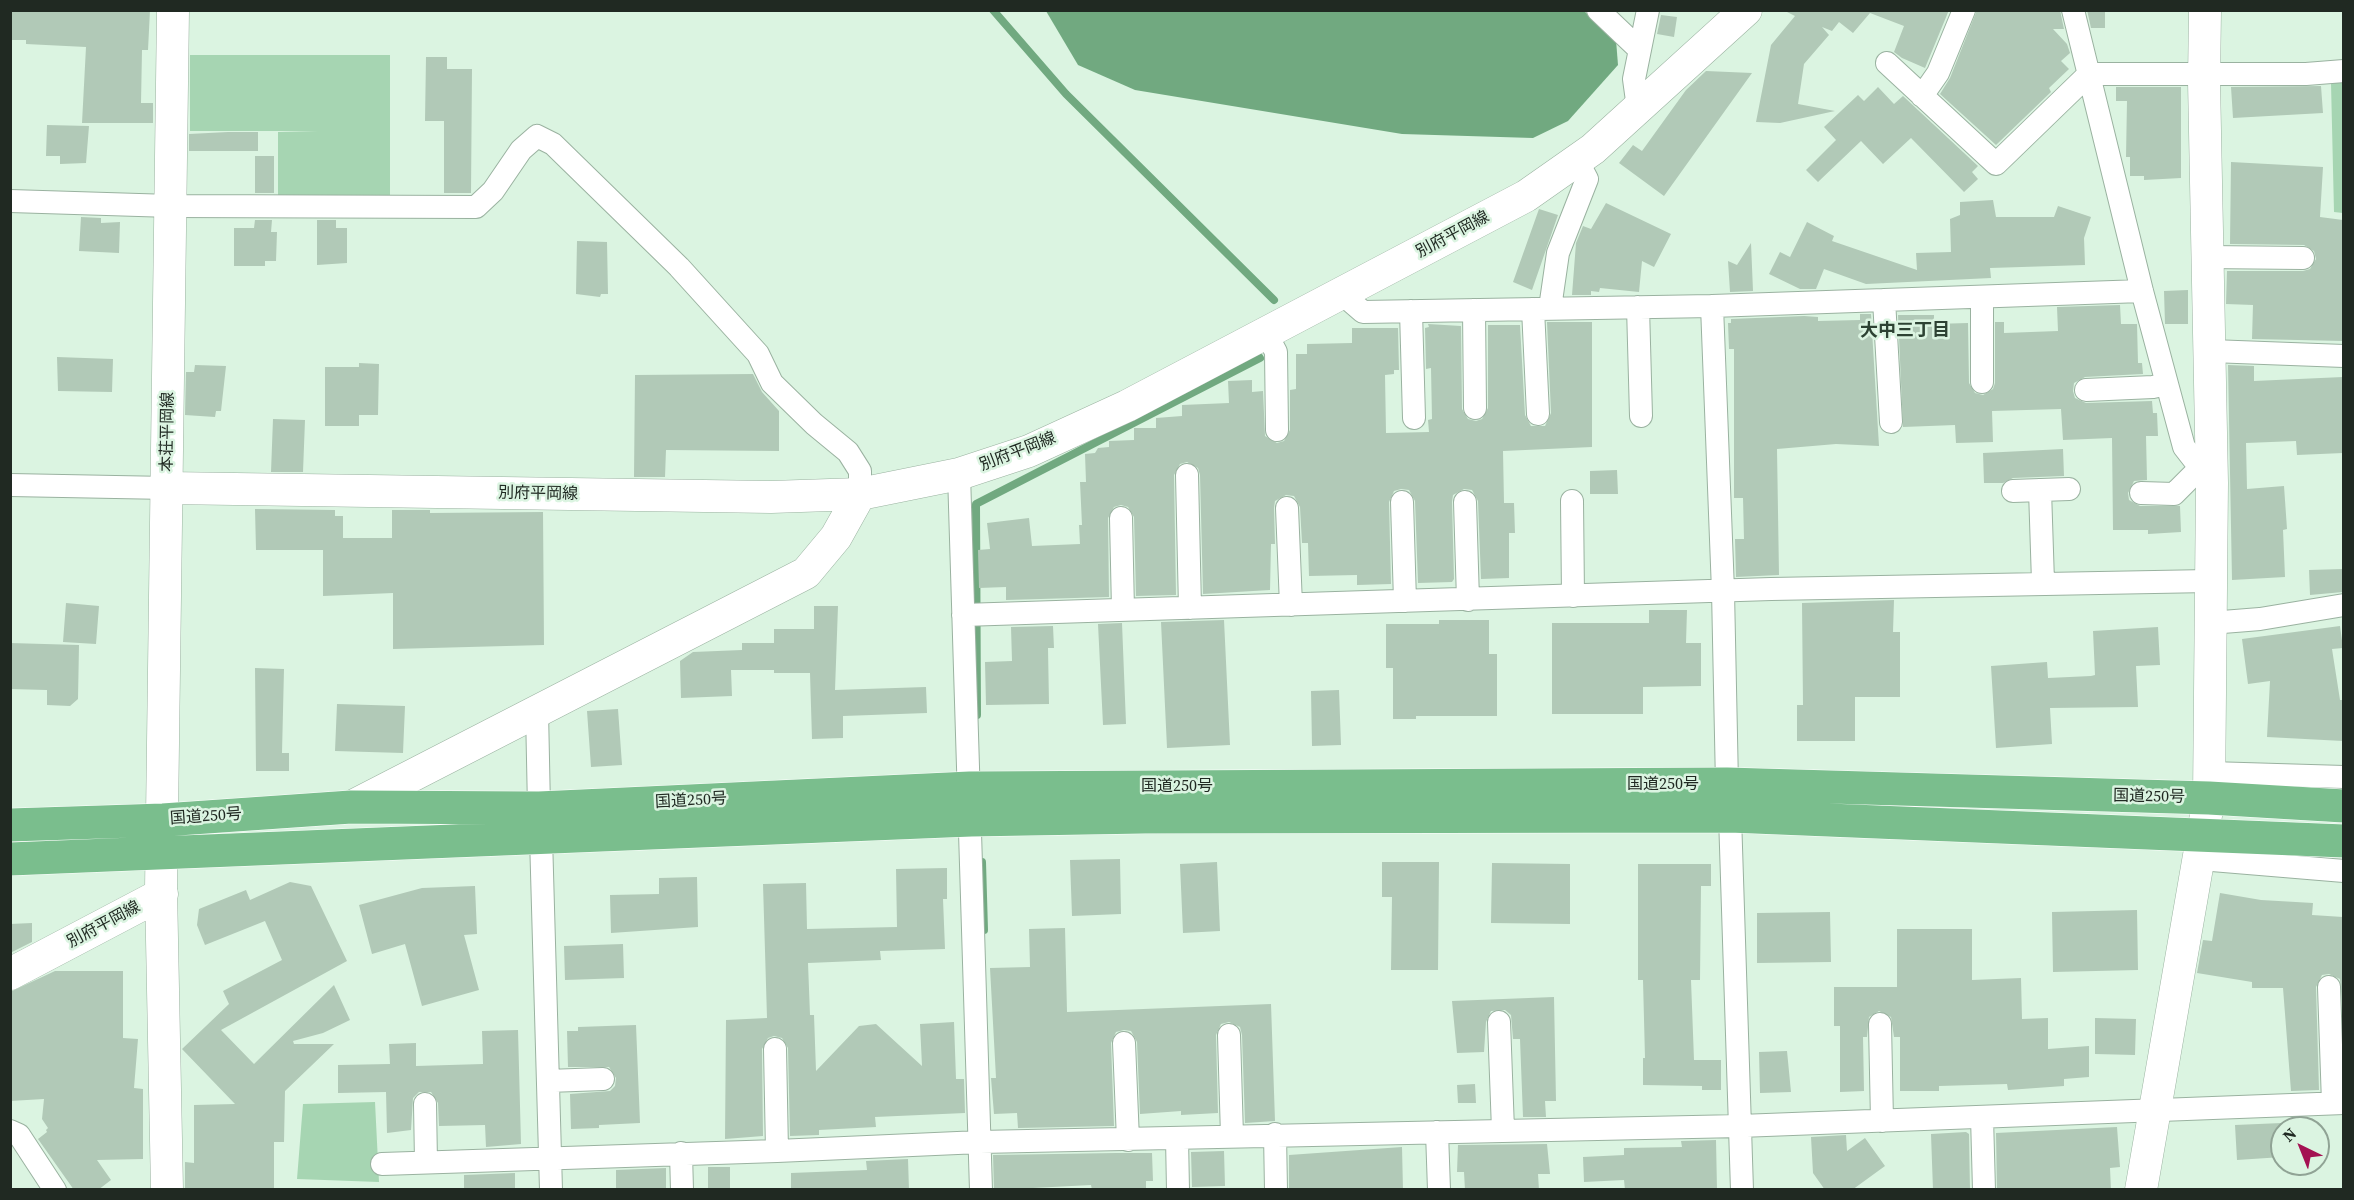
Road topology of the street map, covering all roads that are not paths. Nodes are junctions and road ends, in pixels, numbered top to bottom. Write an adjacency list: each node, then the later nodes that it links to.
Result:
1 (173, 10): 17 (main road, 本荘平岡線)
2 (1598, 10): 8 (street)
3 (1648, 10): 8 (street)
4 (1746, 10): 14 (main road, 別府平岡線)
5 (1964, 10): 13 (street)
6 (2073, 10): 11 (street)
7 (2205, 10): 12 (main road)
8 (1640, 50): 14 (street)
9 (1887, 63): 13 (street)
10 (2343, 71): 12 (street)
11 (2089, 74): 12 (street); 13 (street); 20 (street)
12 (2204, 74): 18 (main road)
13 (1922, 96)
14 (1638, 108): 15 (main road, 別府平岡線)
15 (1576, 160): 21 (main road, 別府平岡線); 26 (street)
16 (10, 201): 17 (street)
17 (171, 206): 45 (main road, 本荘平岡線); 50 (street)
18 (2207, 256): 19 (street); 30 (main road)
19 (2303, 258)
20 (2142, 291): 22 (street); 33 (street)
21 (1341, 293): 28 (street); 29 (main road, 別府平岡線)
22 (1982, 297): 23 (street); 32 (street)
23 (1884, 300): 24 (street); 39 (street)
24 (1712, 306): 25 (street); 58 (street)
25 (1638, 307): 26 (street); 37 (street)
26 (1542, 309): 27 (street); 36 (street)
27 (1474, 310): 28 (street); 35 (street)
28 (1411, 311): 38 (street)
29 (1266, 333): 40 (street); 41 (main road, 別府平岡線)
30 (2211, 351): 31 (street); 43 (main road)
31 (2343, 356)
32 (1982, 382)
33 (2168, 384): 34 (street); 43 (street)
34 (2086, 390)
35 (1475, 408)
36 (1538, 414)
37 (1641, 416)
38 (1414, 418)
39 (1891, 422)
40 (1277, 430)
41 (959, 474): 50 (main road, 別府平岡線); 66 (street)
42 (1187, 475): 64 (street)
43 (2206, 475): 49 (street); 56 (main road)
44 (10, 484): 45 (street)
45 (168, 488): 50 (main road, 別府平岡線); 75 (main road, 本荘平岡線)
46 (2069, 489): 47 (street)
47 (2040, 490): 48 (street); 57 (street)
48 (2013, 491)
49 (2141, 493)
50 (860, 494): 68 (main road)
51 (1572, 501): 59 (street)
52 (1401, 502): 61 (street)
53 (1465, 502): 60 (street)
54 (1287, 508): 63 (street)
55 (1121, 518): 65 (street)
56 (2209, 580): 57 (street); 67 (main road)
57 (2043, 582): 58 (street)
58 (1723, 591): 59 (street); 72 (street)
59 (1573, 596): 60 (street)
60 (1468, 600): 61 (street)
61 (1405, 602): 63 (street)
62 (2343, 604): 67 (street)
63 (1291, 605): 64 (street)
64 (1190, 608): 65 (street)
65 (1123, 610): 66 (street)
66 (963, 615): 71 (street)
67 (2210, 623): 70 (main road)
68 (537, 711): 74 (main road); 77 (street)
69 (2343, 777): 70 (street)
70 (2210, 786): 72 (highway, 国道250号); 73 (highway, 国道250号); 80 (main road)
71 (970, 788): 72 (highway, 国道250号); 76 (street); 77 (highway, 国道250号)
72 (1729, 800): 76 (highway, 国道250号); 80 (highway, 国道250号); 99 (street)
73 (2343, 806)
74 (351, 807): 75 (highway, 国道250号); 77 (highway, 国道250号)
75 (163, 820): 78 (highway, 国道250号); 81 (main road, 本荘平岡線)
76 (971, 820): 77 (highway, 国道250号); 107 (street)
77 (540, 822): 81 (highway, 国道250号); 93 (street)
78 (10, 825)
79 (2343, 841): 80 (highway, 国道250号)
80 (2202, 847): 83 (street); 96 (main road)
81 (162, 854): 82 (highway, 国道250号); 84 (main road)
82 (10, 859)
83 (2343, 871)
84 (162, 894): 85 (main road, 別府平岡線); 114 (main road)
85 (10, 974)
86 (2329, 987): 94 (street)
87 (1499, 1022): 100 (street)
88 (1880, 1024): 98 (street)
89 (1229, 1035): 104 (street)
90 (1124, 1043): 106 (street)
91 (775, 1049): 108 (street)
92 (603, 1079): 93 (street)
93 (548, 1081): 110 (street)
94 (2338, 1103): 96 (street)
95 (425, 1104): 111 (street)
96 (2155, 1110): 97 (street); 123 (main road)
97 (1982, 1117): 98 (street); 122 (street)
98 (1882, 1121): 99 (street)
99 (1740, 1126): 100 (street); 121 (street)
100 (1503, 1130): 102 (street)
101 (10, 1131): 113 (street)
102 (1437, 1132): 103 (street); 120 (street)
103 (1275, 1134): 104 (street); 119 (street)
104 (1232, 1136): 105 (street)
105 (1177, 1138): 106 (street); 118 (street)
106 (1128, 1140): 107 (street)
107 (980, 1142): 108 (street); 117 (street)
108 (777, 1151): 109 (street)
109 (681, 1153): 110 (street); 116 (street)
110 (550, 1157): 111 (street); 115 (street)
111 (426, 1162): 112 (street)
112 (382, 1164)
113 (55, 1190)
114 (167, 1190)
115 (551, 1190)
116 (682, 1190)
117 (981, 1190)
118 (1178, 1190)
119 (1276, 1190)
120 (1439, 1190)
121 (1742, 1190)
122 (1984, 1190)
123 (2141, 1190)

